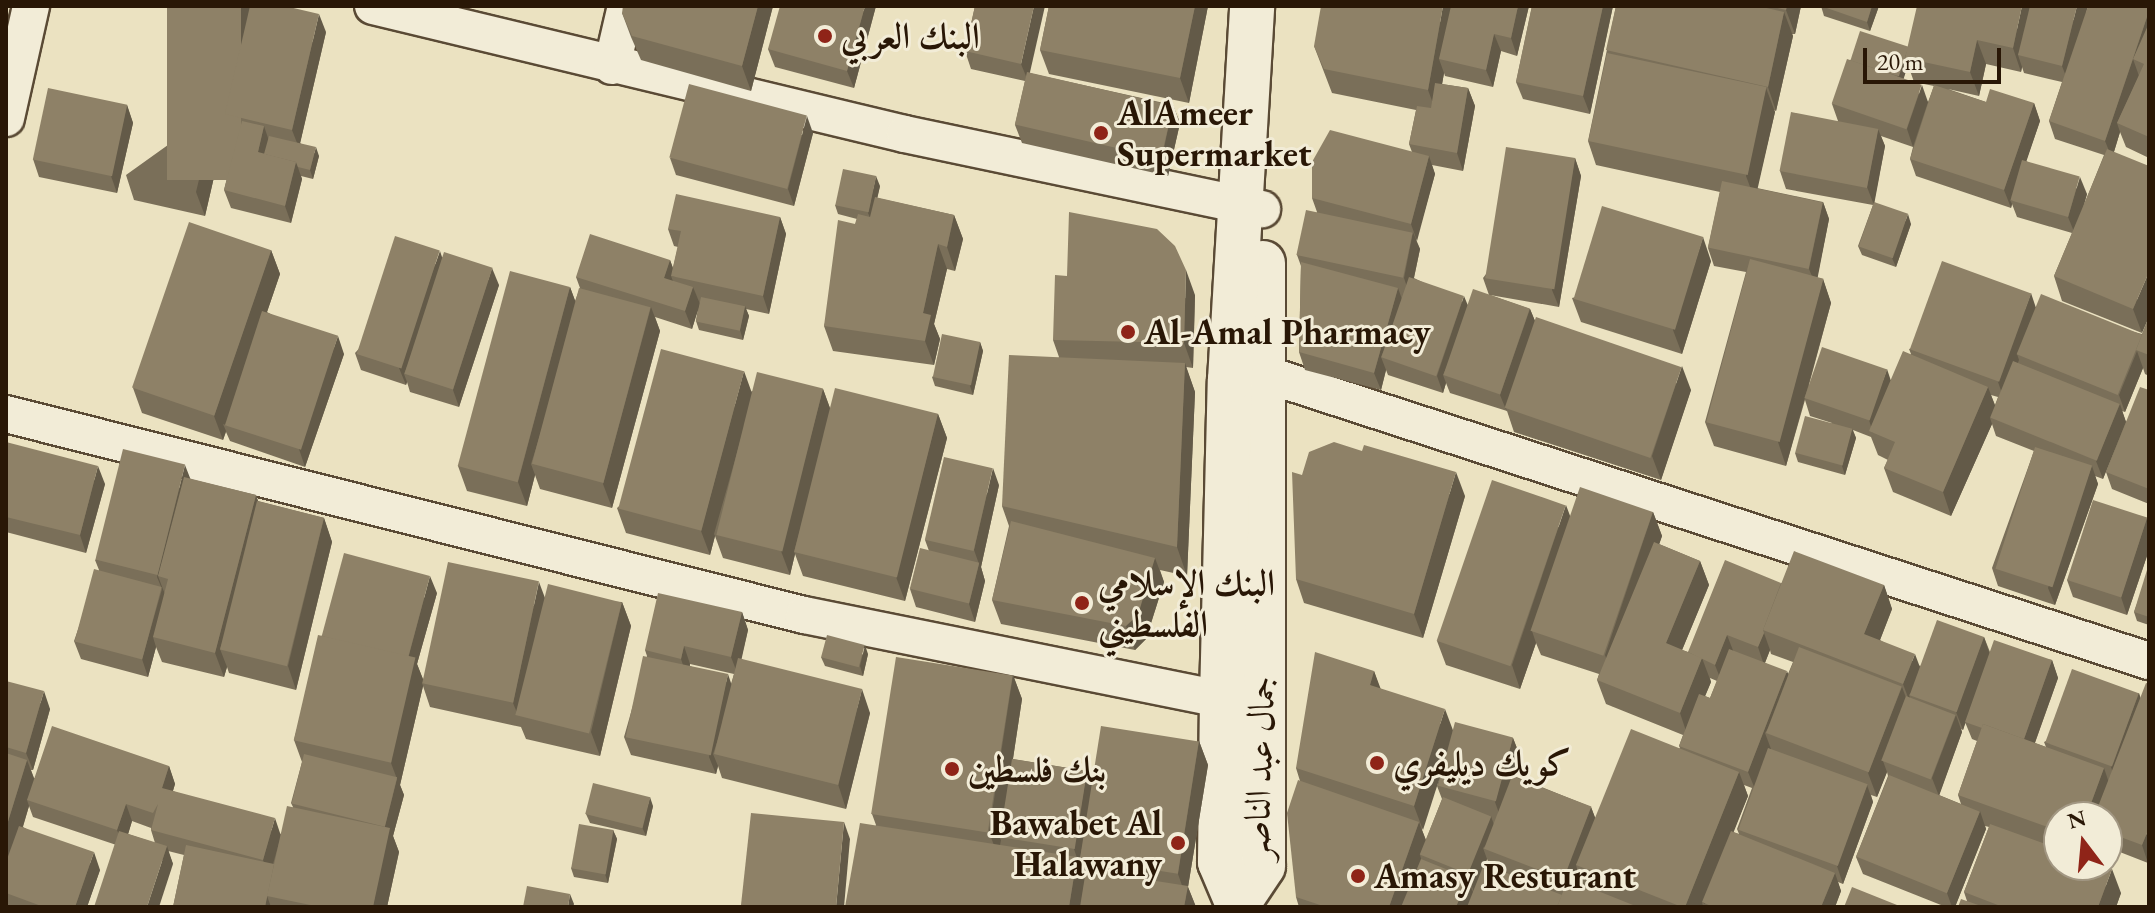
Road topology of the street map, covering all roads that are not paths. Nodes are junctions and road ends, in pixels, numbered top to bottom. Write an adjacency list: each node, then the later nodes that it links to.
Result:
1 (373, 6): 6 (street)
2 (626, 6): 6 (street)
3 (1252, 6): 8 (main road, جمال عبد الناصر)
4 (1280, 6): 8 (main road, جمال عبد الناصر)
5 (22, 13): 7 (street)
6 (612, 66): 8 (street)
7 (6, 118)
8 (1250, 207): 9 (main road, جمال عبد الناصر); 12 (main road, جمال عبد الناصر)
9 (1265, 374): 11 (street); 12 (main road, جمال عبد الناصر)
10 (6, 414): 12 (street)
11 (2149, 661)
12 (1242, 703): 13 (main road, جمال عبد الناصر)
13 (1239, 904)

